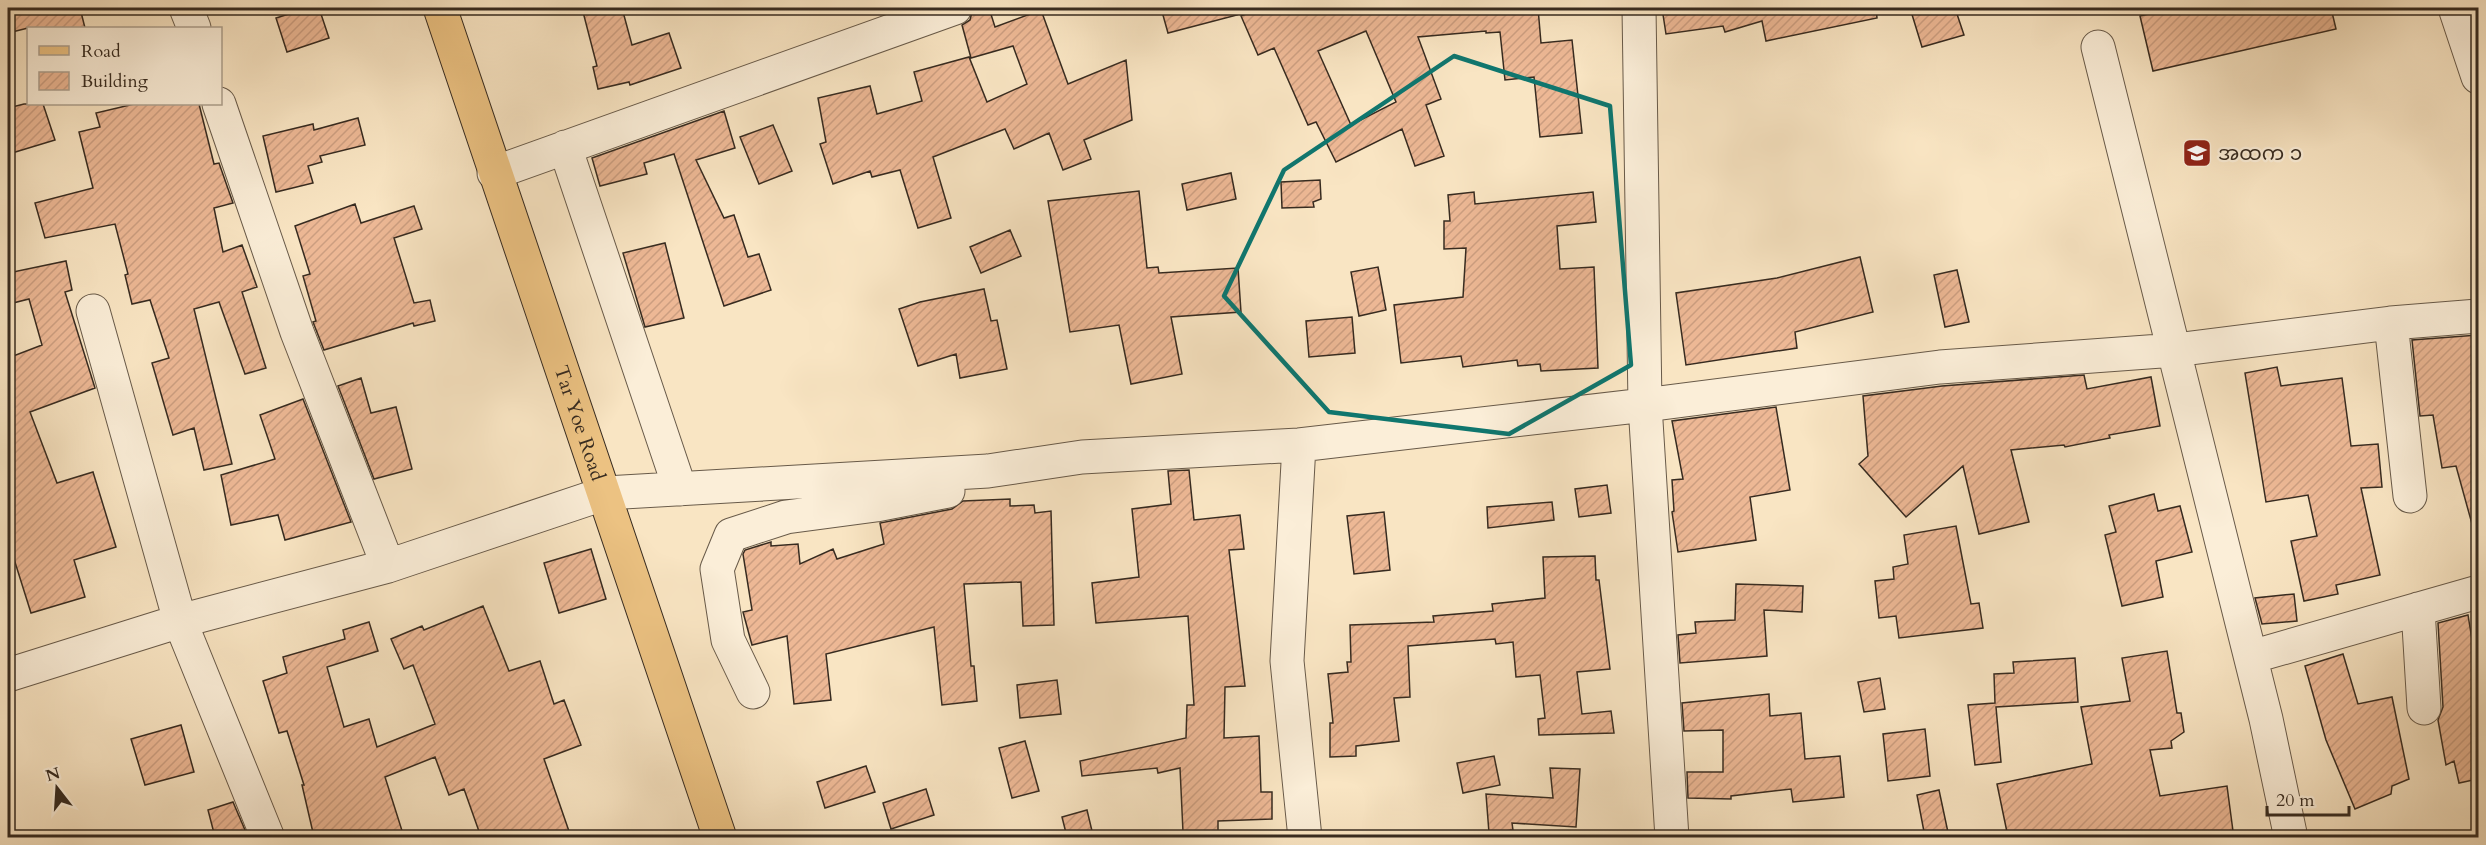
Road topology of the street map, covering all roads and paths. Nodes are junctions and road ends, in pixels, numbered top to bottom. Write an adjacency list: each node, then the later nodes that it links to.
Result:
1 (186, 8): 6 (street)
2 (441, 8): 11 (main road, Tar Yoe Road)
3 (955, 8): 10 (street)
4 (1639, 8): 16 (street)
5 (2455, 8): 8 (street)
6 (194, 27)
7 (2098, 47): 15 (street)
8 (2478, 77)
9 (219, 105): 22 (street)
10 (566, 147): 11 (street); 19 (street)
11 (494, 172): 20 (main road, Tar Yoe Road)
12 (93, 311): 25 (street)
13 (2478, 316): 14 (street)
14 (2391, 323): 15 (street); 21 (street)
15 (2175, 350): 16 (street); 26 (street)
16 (1645, 405): 17 (street); 33 (street)
17 (1299, 445): 18 (street); 32 (street)
18 (977, 472): 19 (street); 28 (street)
19 (680, 489): 20 (street)
20 (606, 493): 22 (street); 31 (main road, Tar Yoe Road)
21 (2410, 496)
22 (388, 566): 25 (street)
23 (2478, 592): 24 (street)
24 (2418, 609): 26 (street); 29 (street)
25 (180, 621): 27 (street); 30 (street)
26 (2251, 657): 34 (street)
27 (8, 675)
28 (753, 692)
29 (2424, 708)
30 (268, 837)
31 (720, 837)
32 (1305, 837)
33 (1672, 837)
34 (2291, 837)

